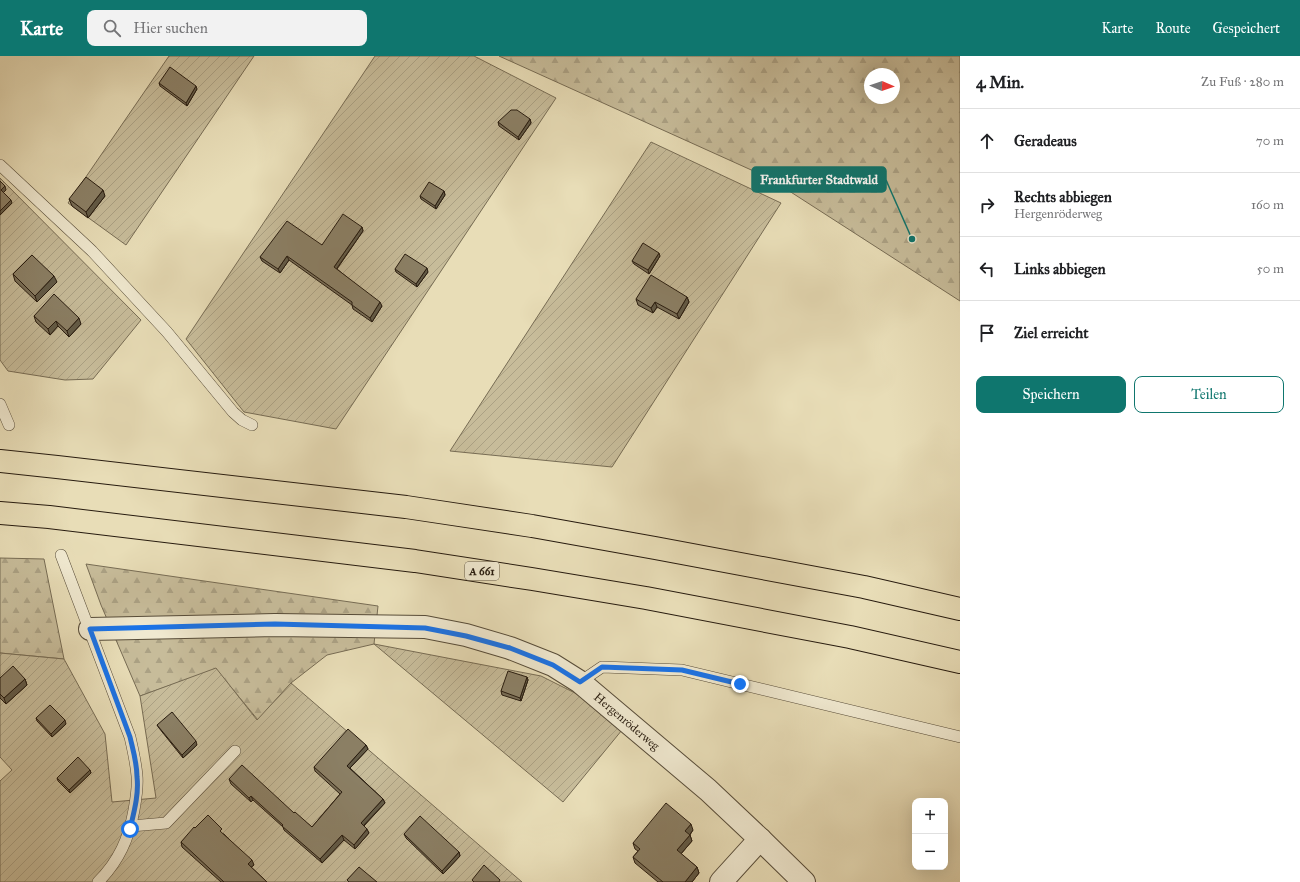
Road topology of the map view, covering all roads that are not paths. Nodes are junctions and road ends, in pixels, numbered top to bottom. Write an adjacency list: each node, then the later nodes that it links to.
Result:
1 (0, 165): 4 (lane)
2 (0, 404): 3 (lane)
3 (9, 425)
4 (252, 425)
5 (0, 461): 8 (highway)
6 (0, 513): 10 (highway, A 661)
7 (61, 555): 9 (lane)
8 (960, 609)
9 (90, 629): 11 (street, Hergenröderweg); 14 (lane)
10 (960, 662)
11 (580, 682): 12 (lane); 15 (street, Hergenröderweg)
12 (960, 736)
13 (235, 751): 14 (lane)
14 (131, 826): 16 (lane)
15 (760, 839): 17 (street); 18 (street, Hergenröderweg)
16 (98, 882)
17 (721, 882)
18 (804, 882)

